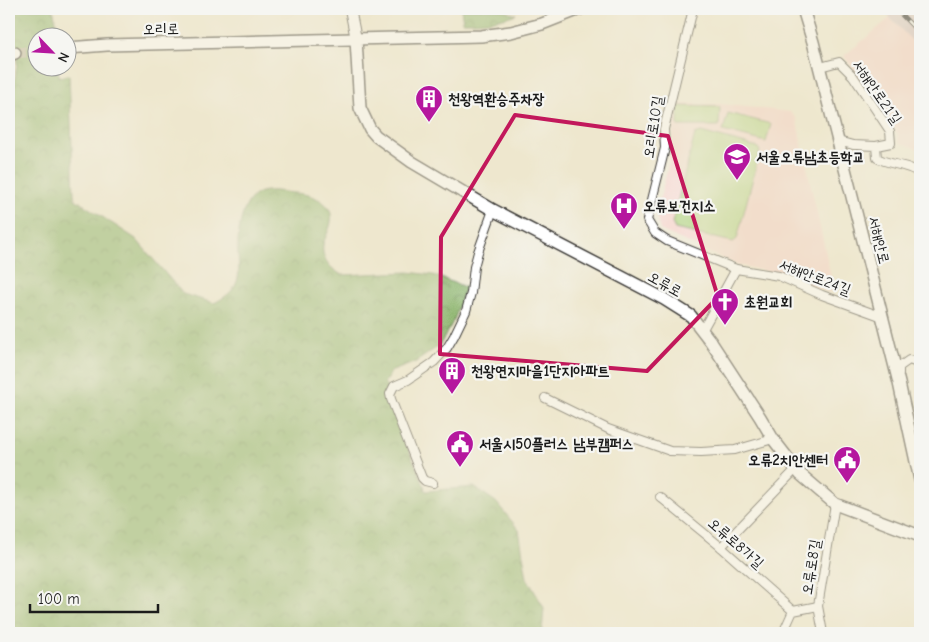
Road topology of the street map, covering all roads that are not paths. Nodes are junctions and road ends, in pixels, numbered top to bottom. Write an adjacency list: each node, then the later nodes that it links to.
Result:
1 (350, 9): 5 (street)
2 (580, 9): 5 (main road, 오리로)
3 (693, 9): 12 (street, 오리로10길)
4 (803, 9): 7 (main road, 서해안로)
5 (356, 39): 6 (main road, 오리로); 11 (main road, 오류로)
6 (78, 47)
7 (820, 67): 8 (main road, 서해안로); 9 (street, 서해안로21길)
8 (838, 141): 9 (street); 14 (main road, 서해안로)
9 (876, 146): 10 (street)
10 (920, 175)
11 (493, 210): 15 (main road, 오류로); 22 (street)
12 (647, 220): 13 (street, 서해안로24길)
13 (736, 269): 14 (street, 서해안로24길); 15 (street)
14 (882, 317): 17 (main road, 서해안로)
15 (702, 330): 19 (main road, 오류로)
16 (920, 364): 17 (street)
17 (899, 383): 21 (main road, 서해안로)
18 (545, 398): 19 (street)
19 (773, 439): 20 (main road, 오류로)
20 (796, 469): 24 (main road, 오류로); 26 (street)
21 (920, 480)
22 (433, 483)
23 (660, 497): 26 (street, 오류로8가길)
24 (835, 504): 25 (main road, 오류로); 27 (street, 오류로8길)
25 (920, 536)
26 (721, 547): 28 (street, 오류로8가길)
27 (818, 606): 28 (street); 30 (street, 오류로8길)
28 (793, 612): 29 (street)
29 (783, 633)
30 (823, 633)

